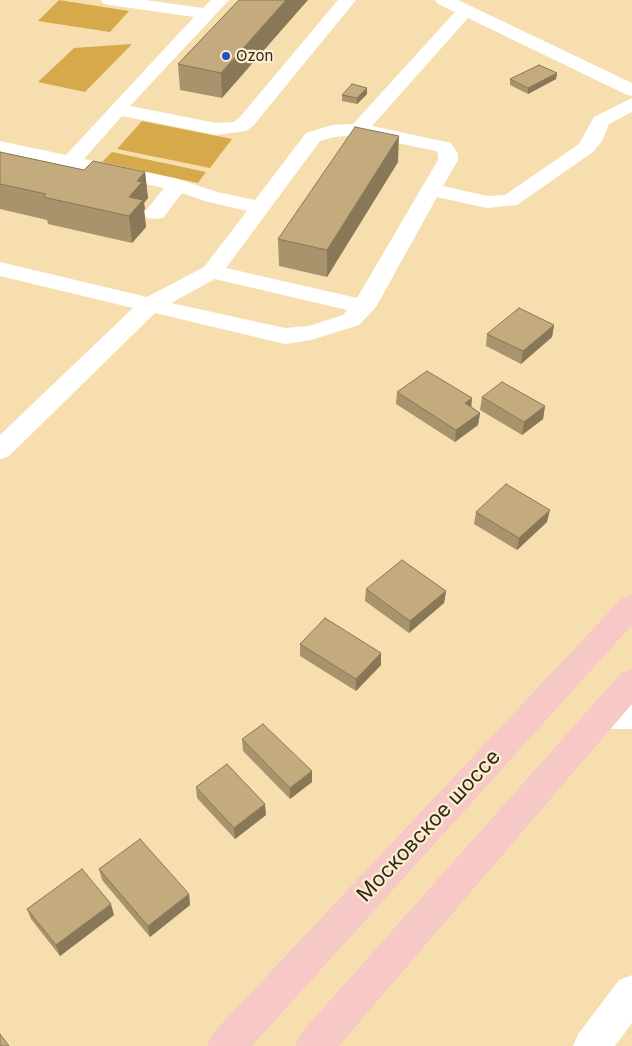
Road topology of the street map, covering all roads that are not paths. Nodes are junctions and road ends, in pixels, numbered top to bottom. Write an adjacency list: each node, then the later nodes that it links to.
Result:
1 (110, 0): 6 (lane)
2 (220, 0): 6 (lane)
3 (347, 0): 9 (lane)
4 (444, 0): 5 (lane)
5 (466, 10): 7 (lane); 10 (lane)
6 (206, 14): 9 (lane)
7 (632, 90)
8 (632, 104): 14 (lane)
9 (117, 109): 12 (lane)
10 (359, 129): 14 (lane); 15 (lane)
11 (0, 147): 12 (lane)
12 (70, 162): 13 (lane)
13 (178, 185): 15 (lane); 16 (lane)
14 (432, 190): 20 (lane)
15 (259, 207): 18 (lane)
16 (155, 213)
17 (0, 269): 19 (lane)
18 (212, 272): 19 (lane); 20 (lane)
19 (150, 305): 20 (lane); 21 (lane)
20 (364, 308)
21 (0, 450)
22 (632, 606): 26 (main road, Московское шоссе)
23 (632, 682): 24 (main road)
24 (617, 716): 27 (main road)
25 (632, 993): 28 (lane)
26 (226, 1046)
27 (314, 1046)
28 (592, 1046)

